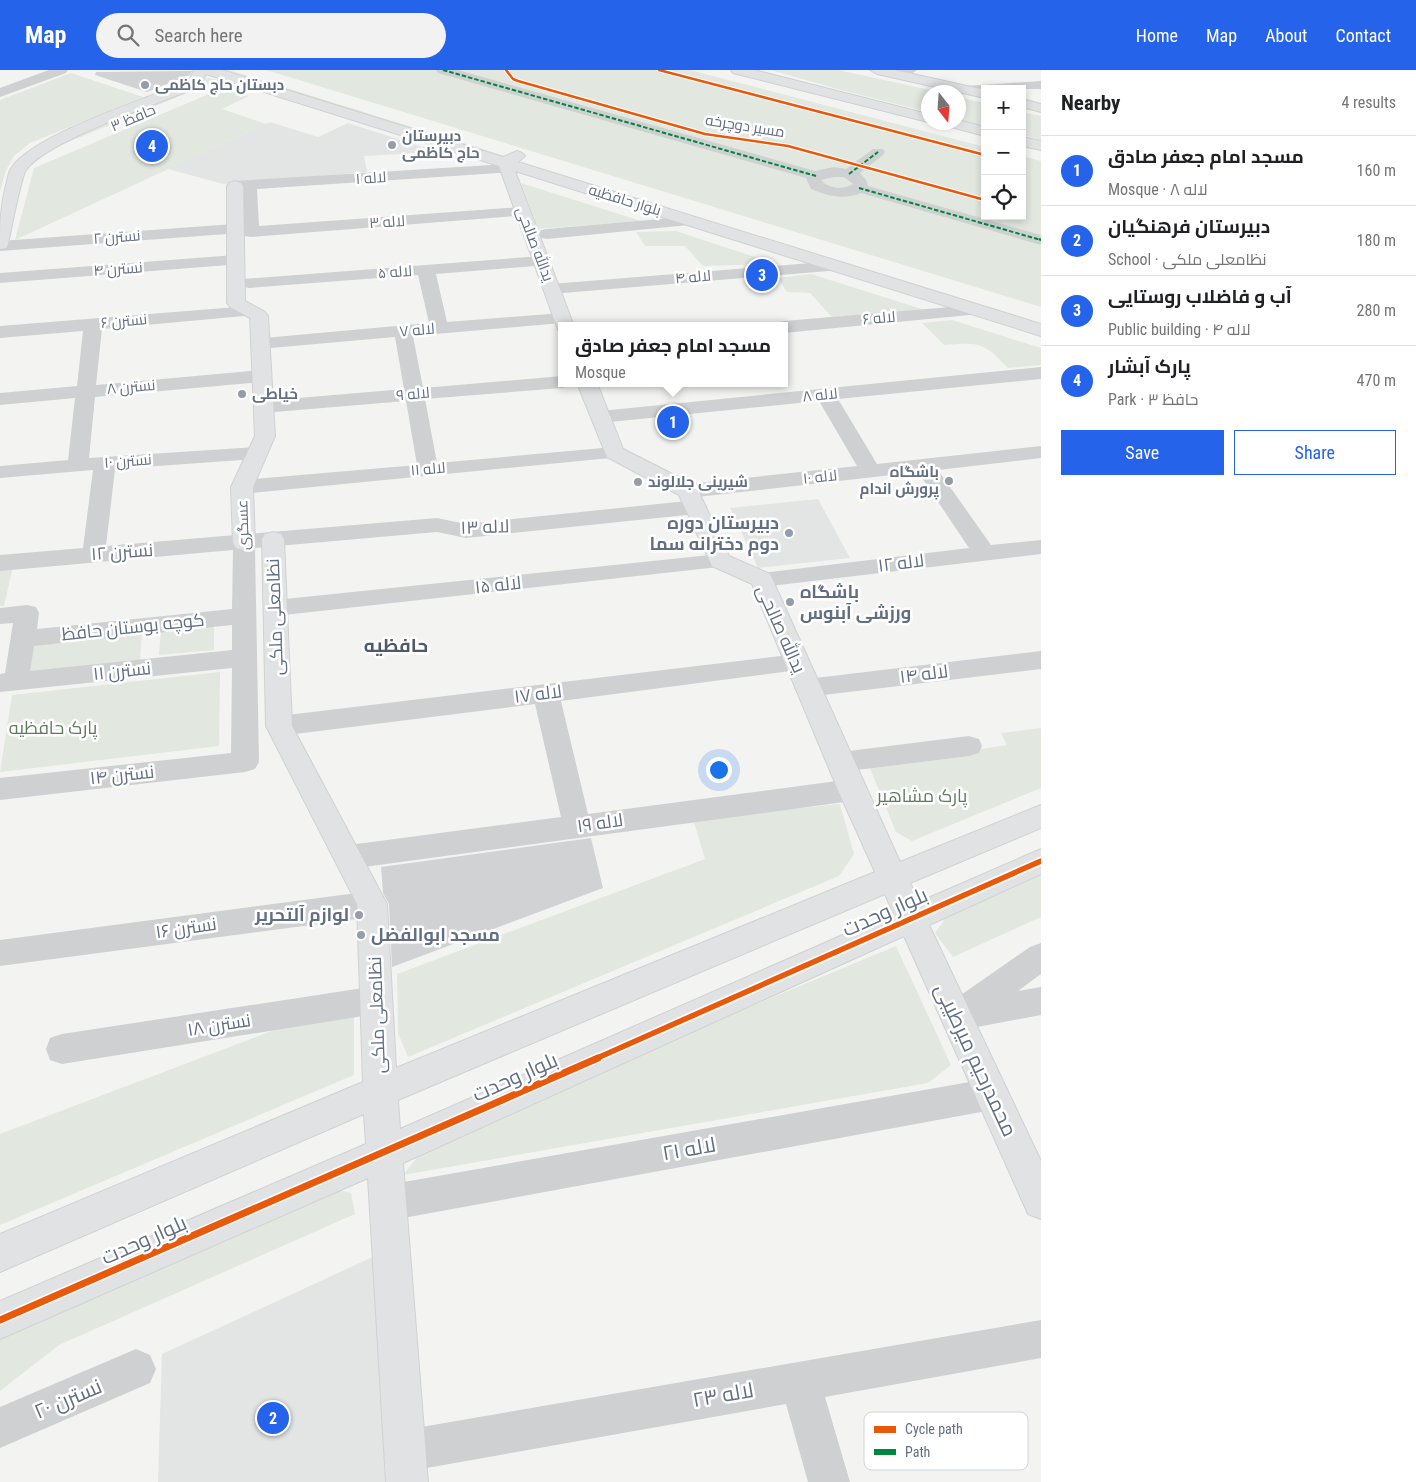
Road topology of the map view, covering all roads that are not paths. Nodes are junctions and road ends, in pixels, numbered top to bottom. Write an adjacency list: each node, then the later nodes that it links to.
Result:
1 (61, 70): 11 (street)
2 (201, 70): 28 (street, حافظ ۳)
3 (208, 70): 12 (street, بلوار حافظیه)
4 (237, 70): 27 (street, بلوار حافظیه)
5 (443, 70): 9 (street)
6 (738, 70): 21 (street)
7 (910, 70): 8 (street)
8 (881, 71): 13 (street)
9 (466, 73): 30 (street)
10 (10, 76): 11 (street)
11 (28, 82): 17 (street)
12 (253, 83): 27 (street, بلوار حافظیه); 28 (street, حافظ ۳)
13 (943, 85)
14 (1041, 85): 15 (street)
15 (966, 90)
16 (966, 90): 18 (street)
17 (0, 93)
18 (981, 93)
19 (1026, 104): 20 (street)
20 (1041, 108)
21 (921, 116)
22 (966, 127): 23 (street)
23 (981, 131)
24 (1026, 142): 25 (street)
25 (1041, 146)
26 (878, 152): 29 (street)
27 (510, 163): 31 (street, لاله ۱); 33 (street, یدالله صالحی); 34 (street, بلوار حافظیه); 46 (street, بلوار حافظیه)
28 (18, 169): 38 (street)
29 (849, 174): 30 (street); 32 (street)
30 (816, 176): 32 (street)
31 (242, 186): 35 (street, عسگری)
32 (859, 188): 37 (street)
33 (522, 212): 35 (street, لاله ۳); 40 (street, یدالله صالحی)
34 (693, 221): 36 (street); 41 (street, بلوار حافظیه)
35 (243, 230): 38 (street, نسترن ۲); 39 (street, عسگری)
36 (547, 234)
37 (1041, 240)
38 (0, 245)
39 (236, 260): 43 (street, نسترن ۴); 47 (street, عسگری)
40 (541, 261): 42 (street, لاله ۵); 45 (street, یدالله صالحی)
41 (835, 266): 45 (street, لاله ۴); 46 (street, بلوار حافظیه)
42 (426, 270): 44 (street, لاله ۵); 53 (street)
43 (0, 278)
44 (250, 284)
45 (551, 289): 50 (street, یدالله صالحی)
46 (980, 304): 48 (street, بلوار حافظیه); 52 (street, لاله ۶); 54 (street, بلوار حافظیه)
47 (249, 311): 51 (street, نسترن ۶); 59 (street, عسگری)
48 (1041, 316)
49 (558, 322): 53 (street, لاله ۷)
50 (564, 322)
51 (93, 324): 56 (street, نسترن ۶); 62 (street)
52 (788, 327)
53 (440, 328): 55 (street, لاله ۷)
54 (1041, 330)
55 (403, 331): 57 (street, لاله ۷); 63 (street)
56 (0, 332)
57 (271, 342)
58 (1041, 373): 64 (street, لاله ۸)
59 (261, 376): 62 (street, نسترن ۸); 66 (street, عسگری)
60 (558, 382): 63 (street, لاله ۹)
61 (589, 387): 67 (street)
62 (86, 391): 65 (street, نسترن ۸); 72 (street)
63 (414, 394): 66 (street, لاله ۹); 74 (street)
64 (825, 394): 67 (street, لاله ۸); 75 (street)
65 (0, 399)
66 (263, 407): 69 (street, عسگری)
67 (600, 417): 70 (street)
68 (1041, 452): 73 (street, لاله ۱۰)
69 (257, 453): 71 (street, نسترن ۱۰); 77 (street, عسگری)
70 (614, 453): 74 (street, لاله ۱۱); 78 (street)
71 (105, 463): 72 (street, نسترن ۱۰); 82 (street)
72 (78, 465): 76 (street, نسترن ۱۰)
73 (924, 465): 75 (street, لاله ۱۰); 83 (street)
74 (428, 469): 77 (street, لاله ۱۱)
75 (871, 471): 78 (street, لاله ۱۰)
76 (0, 472)
77 (242, 487): 80 (street, عسگری)
78 (692, 499): 79 (street, لاله ۱۳); 84 (street)
79 (273, 539): 80 (street, لاله ۱۳); 88 (street, نظامعلی ملکی)
80 (244, 543): 82 (street, نسترن ۱۲); 89 (street, عسگری)
81 (1041, 547): 83 (street, لاله ۱۲)
82 (94, 554): 85 (street, نسترن ۱۲)
83 (985, 554): 86 (street, لاله ۱۲)
84 (720, 561): 86 (street, یدالله صالحی); 88 (street, لاله ۱۵)
85 (0, 563)
86 (762, 579): 92 (street, یدالله صالحی)
87 (0, 616): 90 (street)
88 (275, 621): 89 (street, لاله ۱۵); 96 (street, نظامعلی ملکی)
89 (244, 637): 90 (street, کوچه بوستان حافظ); 93 (street, نسترن ۱۱); 98 (street, عسگری)
90 (23, 639): 93 (street)
91 (1041, 660): 94 (street, لاله ۱۴)
92 (797, 663): 94 (street, یدالله صالحی); 95 (street, لاله ۱۷)
93 (8, 682)
94 (807, 688): 99 (street, یدالله صالحی)
95 (546, 694): 96 (street, لاله ۱۷); 103 (street)
96 (279, 726): 104 (street, نظامعلی ملکی)
97 (969, 746): 99 (street)
98 (245, 762): 100 (street, نسترن ۱۴)
99 (840, 762): 101 (street, یدالله صالحی)
100 (0, 789)
101 (852, 790): 103 (street, لاله ۱۹); 106 (street, یدالله صالحی)
102 (1041, 816): 106 (street, بلوار وحدت)
103 (577, 826): 104 (street, لاله ۱۹)
104 (348, 857): 107 (street, نظامعلی ملکی)
105 (1041, 861): 108 (street, بلوار وحدت)
106 (893, 879): 108 (street, محمدرحیم میرطیبی); 115 (street, بلوار وحدت)
107 (372, 904): 109 (street, نسترن ۱۶); 111 (street, نظامعلی ملکی)
108 (911, 918): 113 (street, محمدرحیم میرطیبی); 117 (street, بلوار وحدت)
109 (0, 953)
110 (1041, 957): 113 (street)
111 (376, 1000): 114 (street, نسترن ۱۸); 115 (street, نظامعلی ملکی)
112 (1041, 1000): 113 (street)
113 (956, 1016): 116 (street, محمدرحیم میرطیبی)
114 (62, 1049)
115 (380, 1091): 117 (street, نظامعلی ملکی); 120 (street, بلوار وحدت)
116 (992, 1094): 118 (street, محمدرحیم میرطیبی); 119 (street, لاله ۲۱)
117 (385, 1153): 119 (street, نظامعلی ملکی); 121 (street, بلوار وحدت)
118 (1041, 1202)
119 (387, 1203): 126 (street, نظامعلی ملکی)
120 (0, 1253)
121 (0, 1320)
122 (1041, 1339): 124 (street, لاله ۲۳)
123 (136, 1370): 125 (street, نسترن ۲۰)
124 (800, 1381): 126 (street, لاله ۲۳); 127 (street)
125 (0, 1428)
126 (406, 1466)
127 (829, 1482)

